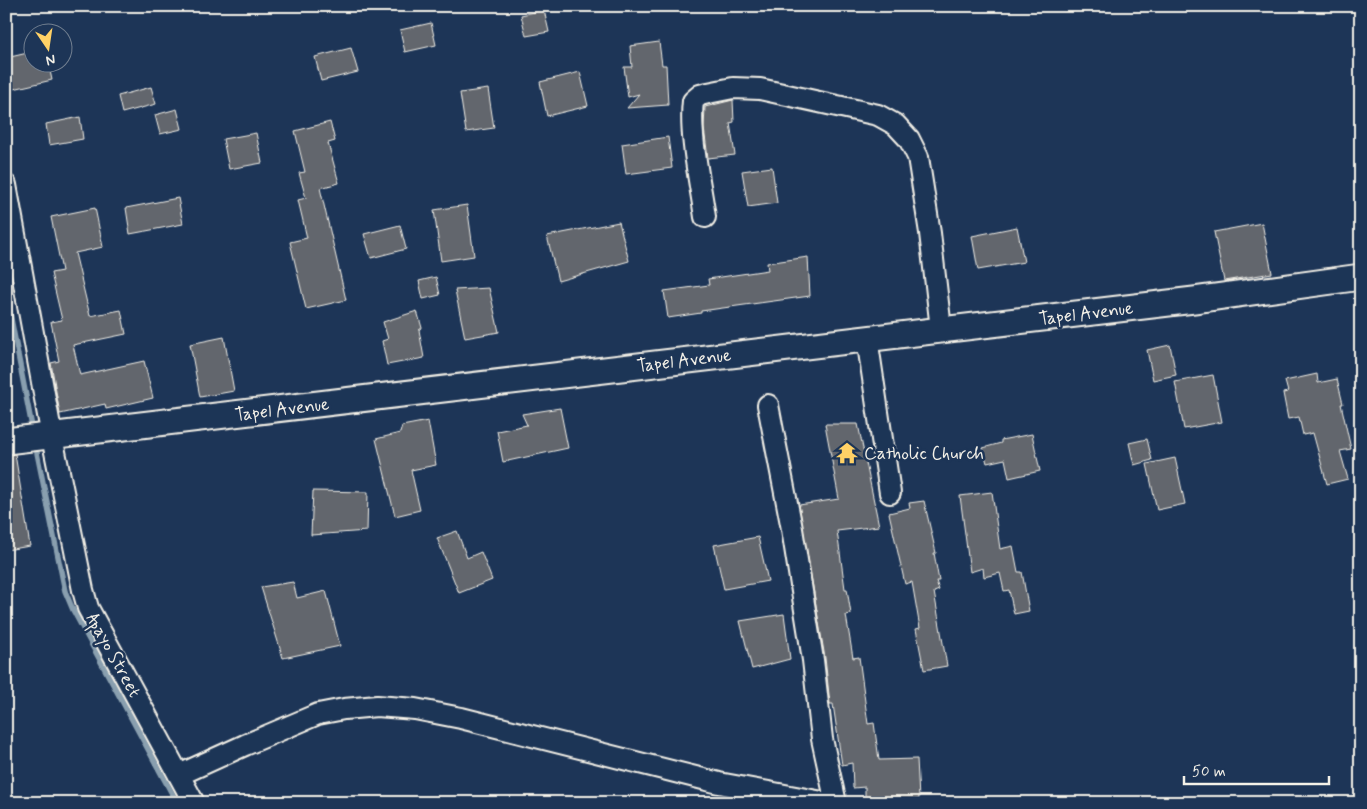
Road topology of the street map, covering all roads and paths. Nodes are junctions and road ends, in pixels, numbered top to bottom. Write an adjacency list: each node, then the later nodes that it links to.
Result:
1 (6, 185): 7 (street, Apayo Street)
2 (705, 217): 4 (street)
3 (1361, 277): 4 (street, Tapel Avenue)
4 (941, 329): 5 (street, Tapel Avenue)
5 (867, 338): 7 (street, Tapel Avenue); 9 (street)
6 (768, 405): 13 (street)
7 (52, 437): 8 (street, Tapel Avenue); 10 (street, Apayo Street)
8 (6, 441)
9 (890, 493)
10 (179, 775): 11 (street, Apayo Street); 12 (street)
11 (194, 803)
12 (828, 803)
13 (836, 803)

